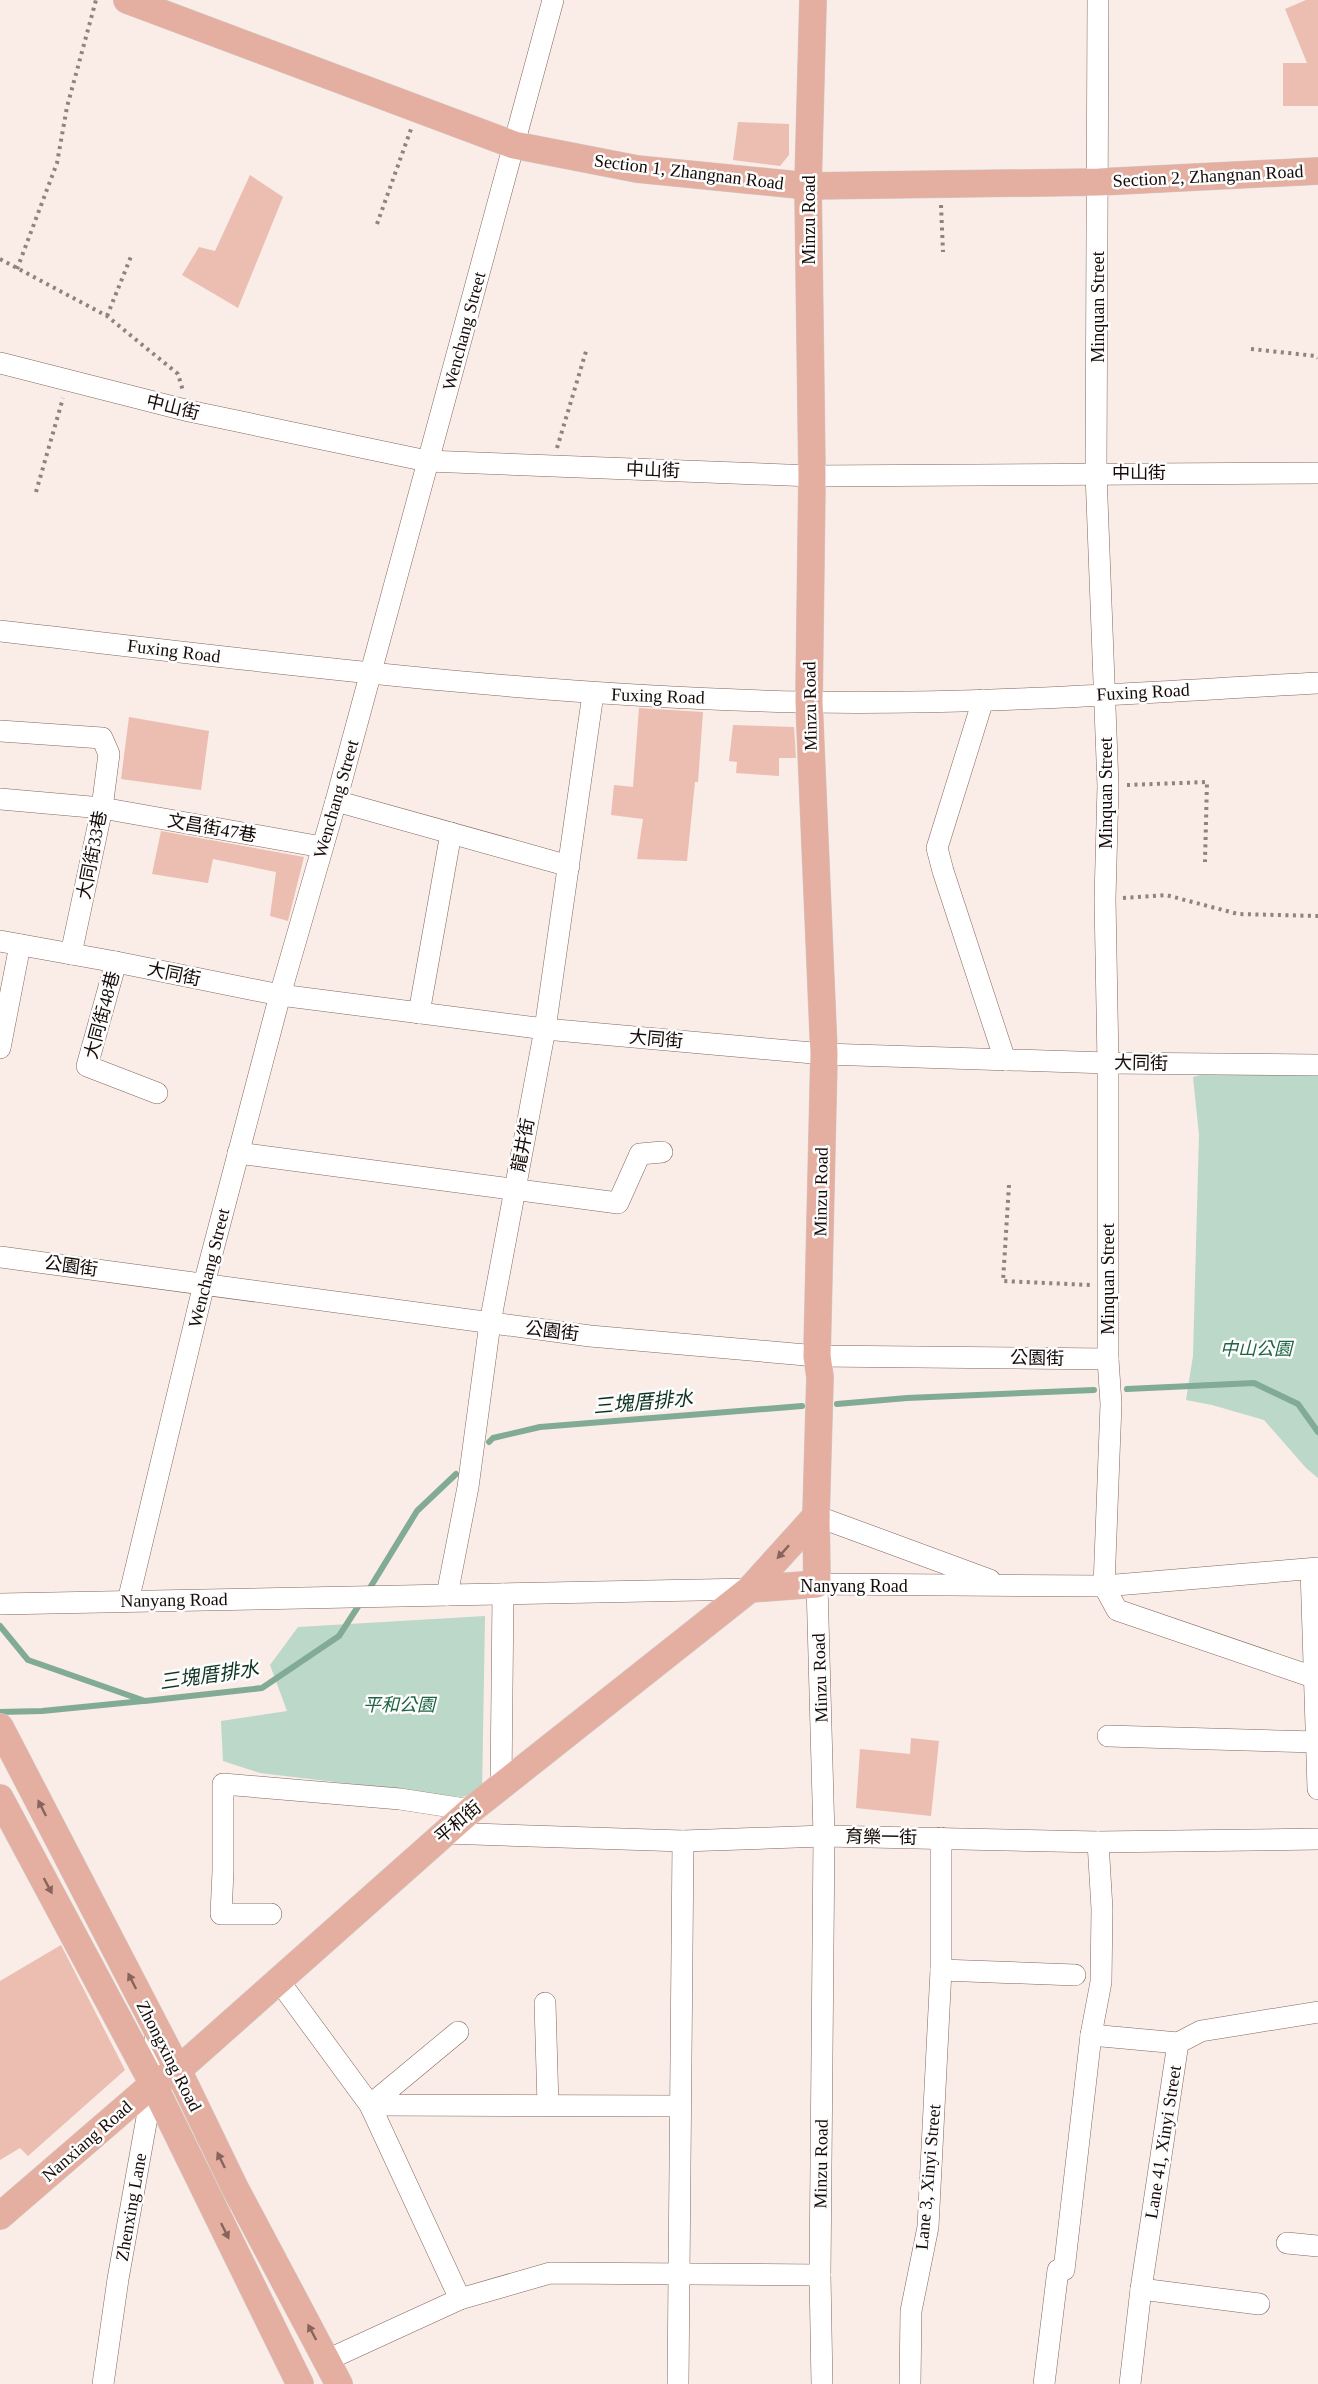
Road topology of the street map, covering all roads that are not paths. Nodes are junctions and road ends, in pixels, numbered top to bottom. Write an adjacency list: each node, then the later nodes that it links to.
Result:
1 (127, 0): 5 (main road, Section 1, Zhangnan Road)
2 (553, 0): 5 (street, Wenchang Street)
3 (813, 0): 8 (main road, Minzu Road)
4 (1098, 0): 7 (street, Minquan Street)
5 (514, 145): 8 (main road, Section 1, Zhangnan Road); 10 (street, Wenchang Street)
6 (1318, 171): 7 (main road, Section 2, Zhangnan Road)
7 (1099, 182): 8 (main road, Section 1, Zhangnan Road); 11 (street, Minquan Street)
8 (808, 186): 13 (main road, Minzu Road)
9 (0, 363): 10 (street, 中山街)
10 (427, 461): 13 (street, 中山街); 15 (street, Wenchang Street)
11 (1096, 473): 12 (street, 中山街); 13 (street, 中山街); 18 (street, Minquan Street)
12 (1318, 473)
13 (812, 476): 20 (main road, Minzu Road)
14 (0, 631): 15 (street, Fuxing Road)
15 (371, 673): 17 (street, Fuxing Road); 23 (street, Wenchang Street)
16 (1318, 683): 18 (street, Fuxing Road)
17 (593, 694): 20 (street, Fuxing Road); 27 (street, 龍井街)
18 (1104, 694): 19 (street, Fuxing Road); 37 (street, Minquan Street)
19 (983, 700): 20 (street, Fuxing Road); 36 (street)
20 (808, 702): 35 (main road, Minzu Road)
21 (0, 731): 24 (street, 大同街33巷)
22 (0, 799): 24 (street, 文昌街47巷)
23 (336, 801): 25 (street); 26 (street, Wenchang Street)
24 (102, 808): 26 (street, 文昌街47巷); 29 (street, 大同街33巷)
25 (451, 833): 27 (street); 32 (street)
26 (322, 847): 31 (street, Wenchang Street)
27 (569, 866): 33 (street, 龍井街)
28 (10, 943): 29 (street, 大同街); 34 (street)
29 (72, 954): 30 (street, 大同街)
30 (116, 962): 31 (street, 大同街); 39 (street, 大同街48巷)
31 (280, 995): 32 (street, 大同街); 41 (street, Wenchang Street)
32 (418, 1013): 33 (street, 大同街)
33 (545, 1029): 35 (street, 大同街); 42 (street, 龍井街)
34 (0, 1048)
35 (824, 1054): 36 (street, 大同街); 46 (main road, Minzu Road)
36 (1005, 1060): 37 (street, 大同街)
37 (1108, 1063): 38 (street, 大同街); 47 (street, Minquan Street)
38 (1318, 1065)
39 (157, 1094)
40 (662, 1152): 42 (street)
41 (238, 1153): 42 (street); 44 (street, Wenchang Street)
42 (514, 1190): 45 (street, 龍井街)
43 (0, 1257): 44 (street, 公園街)
44 (204, 1284): 45 (street, 公園街); 56 (street, Wenchang Street)
45 (490, 1323): 46 (street, 公園街); 55 (street, 龍井街)
46 (818, 1356): 47 (street, 公園街); 48 (main road, Minzu Road)
47 (1108, 1359): 52 (street, Minquan Street)
48 (816, 1516): 50 (main road, Minzu Road); 51 (street); 53 (main road, 平和街, one-way to 53)
49 (1315, 1568): 52 (street, Nanyang Road); 58 (street)
50 (817, 1584): 51 (street, Nanyang Road); 53 (main road, Nanyang Road); 67 (street, Minzu Road)
51 (1004, 1586): 52 (street, Nanyang Road)
52 (1104, 1586): 58 (street)
53 (750, 1589): 54 (street, Nanyang Road); 62 (main road, 平和街)
54 (503, 1594): 55 (street, Nanyang Road); 62 (street)
55 (447, 1595): 56 (street, Nanyang Road)
56 (128, 1601): 57 (street, Nanyang Road)
57 (2, 1604)
58 (1313, 1677): 61 (street)
59 (0, 1727): 78 (main road, Zhongxing Road, one-way to 59)
60 (1108, 1736): 61 (street)
61 (1316, 1742): 63 (street)
62 (501, 1786): 65 (main road, 平和街)
63 (1318, 1789)
64 (0, 1798): 83 (main road, Zhongxing Road, one-way to 83)
65 (471, 1810): 66 (main road, 平和街); 72 (street)
66 (444, 1833): 70 (street, 育樂一街); 75 (main road, 平和街)
67 (824, 1836): 68 (street, 育樂一街); 70 (street, 育樂一街); 91 (street, Minzu Road)
68 (941, 1838): 71 (street, 育樂一街); 73 (street, Lane 3, Xinyi Street)
69 (1318, 1839): 71 (street, 育樂一街)
70 (683, 1841): 86 (street)
71 (1098, 1842): 80 (street)
72 (271, 1914)
73 (941, 1970): 74 (street); 101 (street, Lane 3, Xinyi Street)
74 (1075, 1975)
75 (279, 1981): 82 (main road, 平和街); 84 (street)
76 (545, 2003): 85 (street)
77 (1318, 2012): 81 (street, Lane 41, Xinyi Street)
78 (156, 2029): 82 (main road, Zhongxing Road); 83 (street, Zhenxing Lane)
79 (458, 2032): 84 (street)
80 (1091, 2035): 81 (street); 102 (street)
81 (1178, 2043): 92 (street, Lane 41, Xinyi Street)
82 (178, 2070): 83 (main road, Nanxiang Road); 95 (main road, Zhongxing Road, one-way to 82)
83 (153, 2084): 87 (main road, Nanxiang Road); 96 (street, Zhenxing Lane); 97 (main road, Zhongxing Road, one-way to 97)
84 (370, 2105): 85 (street); 93 (street)
85 (548, 2105): 86 (street)
86 (680, 2106): 90 (street)
87 (0, 2216)
88 (1287, 2242): 89 (street)
89 (1318, 2246)
90 (679, 2273): 91 (street); 93 (street); 99 (street)
91 (820, 2275): 100 (street, Minzu Road)
92 (1141, 2289): 94 (street); 103 (street, Lane 41, Xinyi Street)
93 (460, 2299): 95 (street)
94 (1259, 2304)
95 (327, 2360): 98 (main road, Zhongxing Road)
96 (103, 2384)
97 (300, 2384)
98 (339, 2384)
99 (678, 2384)
100 (822, 2384)
101 (910, 2384)
102 (1044, 2384)
103 (1130, 2384)

